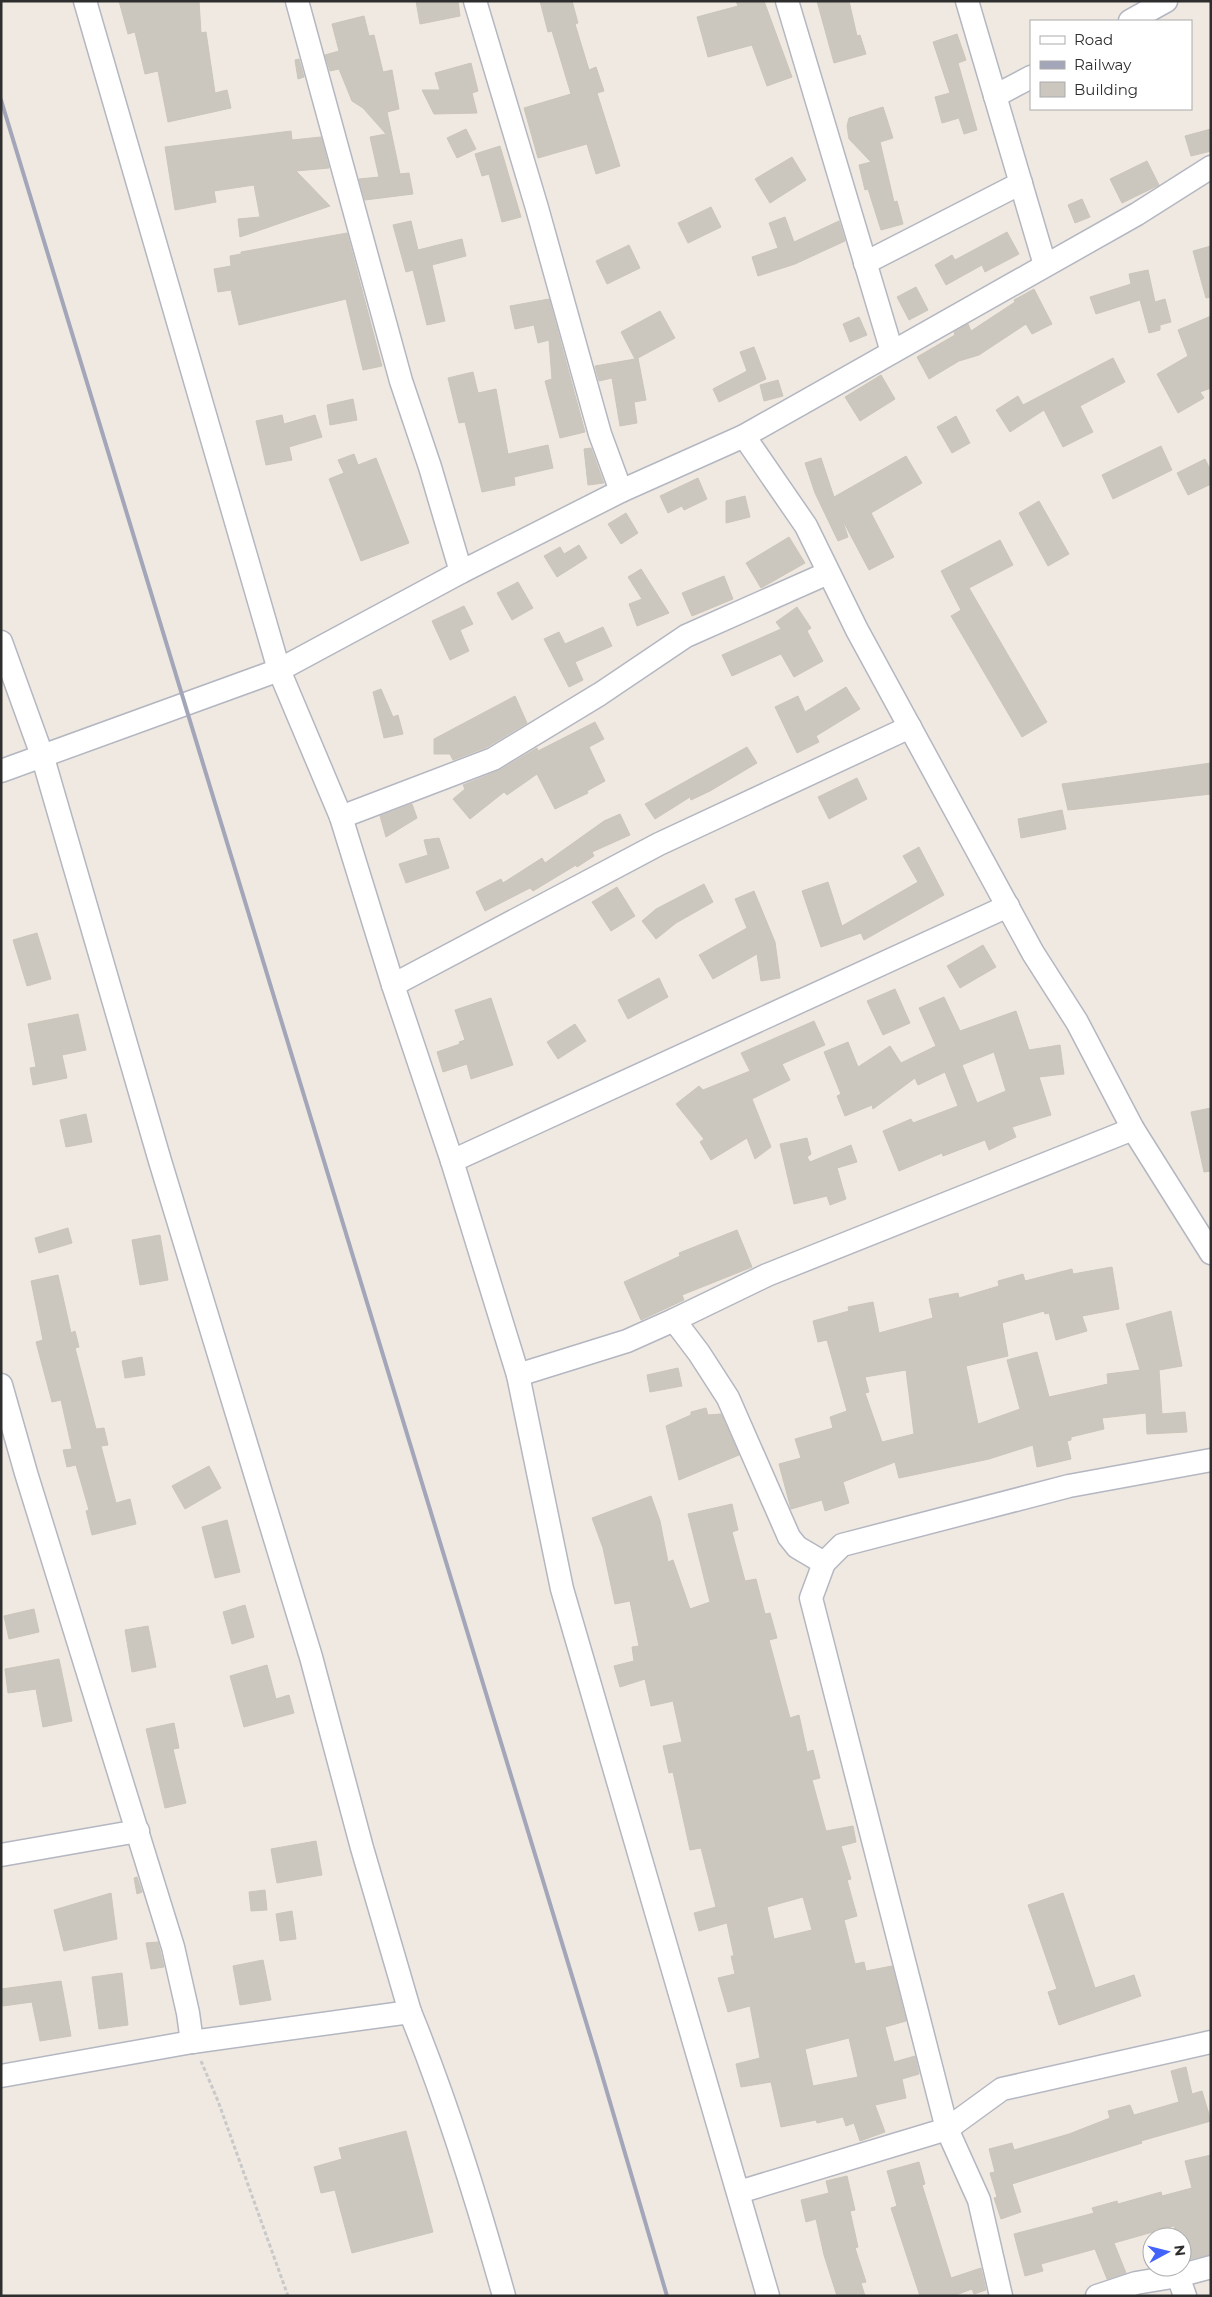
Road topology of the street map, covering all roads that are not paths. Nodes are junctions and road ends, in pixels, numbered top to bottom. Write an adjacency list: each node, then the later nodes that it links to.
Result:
1 (85, 1): 20 (street)
2 (297, 1): 17 (street)
3 (475, 1): 16 (street)
4 (787, 1): 12 (street)
5 (967, 1): 9 (street)
6 (1166, 1): 7 (street)
7 (1132, 20)
8 (1030, 78): 9 (street)
9 (996, 96): 11 (street)
10 (1211, 167): 13 (street)
11 (1021, 183): 12 (street); 13 (street)
12 (865, 263): 14 (street)
13 (1045, 265): 14 (street)
14 (892, 352): 15 (street)
15 (744, 436): 16 (street); 18 (street)
16 (621, 491): 17 (street)
17 (461, 572): 20 (street)
18 (828, 573): 21 (street); 24 (street)
19 (1, 642): 22 (street)
20 (279, 670): 22 (street); 24 (street)
21 (910, 727): 25 (street); 26 (street)
22 (43, 758): 23 (street); 37 (street)
23 (1, 771)
24 (341, 817): 26 (street)
25 (1008, 906): 27 (street); 28 (street)
26 (392, 986): 28 (street)
27 (1133, 1129): 29 (street); 30 (street)
28 (452, 1162): 31 (street)
29 (1211, 1251)
30 (674, 1320): 31 (street); 34 (street)
31 (518, 1375): 42 (street)
32 (1, 1385): 35 (street)
33 (1211, 1460): 34 (street)
34 (824, 1563): 41 (street)
35 (138, 1831): 36 (street); 38 (street)
36 (1, 1855)
37 (410, 2012): 38 (street); 45 (street)
38 (192, 2042): 40 (street)
39 (1211, 2042): 41 (street)
40 (1, 2076)
41 (947, 2129): 42 (street); 47 (street)
42 (739, 2192): 46 (street)
43 (1211, 2267): 44 (street)
44 (1182, 2286): 48 (street)
45 (504, 2296)
46 (768, 2296)
47 (1001, 2296)
48 (1097, 2296)

